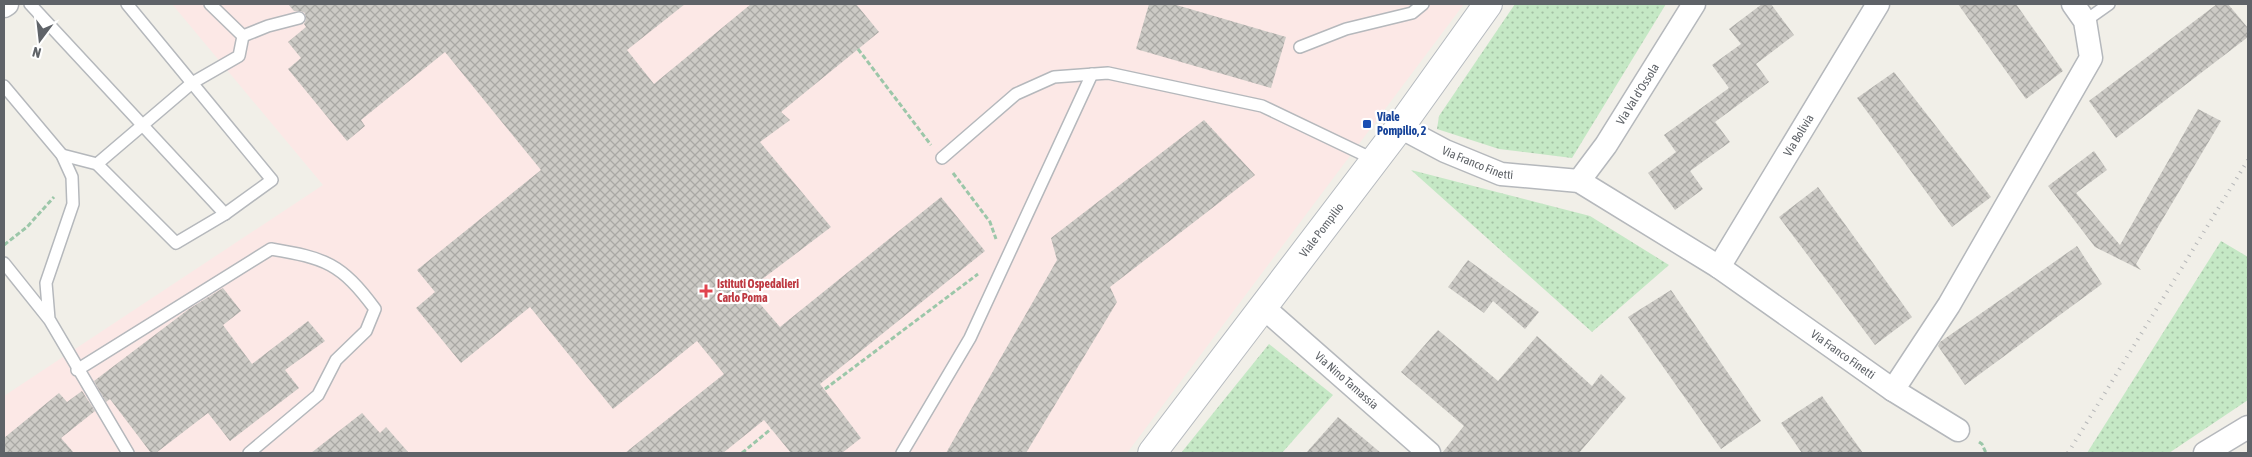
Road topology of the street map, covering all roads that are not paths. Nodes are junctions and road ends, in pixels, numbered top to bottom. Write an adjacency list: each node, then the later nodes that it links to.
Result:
1 (7, 4): 10 (street)
2 (30, 4): 18 (lane)
3 (127, 4): 16 (lane)
4 (210, 4): 13 (lane)
5 (1423, 4): 14 (lane)
6 (1488, 4): 19 (street, Viale Pompilio)
7 (1694, 4): 24 (street, Via Val d'Ossola)
8 (1878, 4): 27 (street, Via Bolivia)
9 (2109, 4): 11 (lane)
10 (4, 6)
11 (2079, 12): 31 (street)
12 (299, 18): 13 (lane)
13 (243, 36): 16 (lane)
14 (1300, 47)
15 (1092, 74): 21 (lane); 22 (lane); 36 (lane)
16 (192, 83): 18 (lane); 25 (lane)
17 (4, 86): 20 (lane)
18 (143, 126): 23 (lane); 25 (lane)
19 (1400, 128): 22 (street, Viale Pompilio); 24 (street, Via Franco Finetti)
20 (62, 155): 23 (lane); 29 (lane)
21 (942, 158)
22 (1375, 160): 28 (street, Viale Pompilio)
23 (97, 164): 25 (lane)
24 (1579, 181): 27 (street, Via Franco Finetti)
25 (225, 214)
26 (4, 263): 29 (lane)
27 (1719, 267): 31 (street, Via Franco Finetti)
28 (1264, 308): 37 (street, Viale Pompilio); 38 (street, Via Nino Tamassia)
29 (49, 319): 30 (lane)
30 (77, 370): 34 (lane); 35 (lane)
31 (1893, 390): 33 (street, Via Franco Finetti)
32 (2248, 427): 39 (street)
33 (1958, 430)
34 (128, 453)
35 (249, 453)
36 (902, 453)
37 (1152, 453)
38 (1429, 453)
39 (2205, 453)

